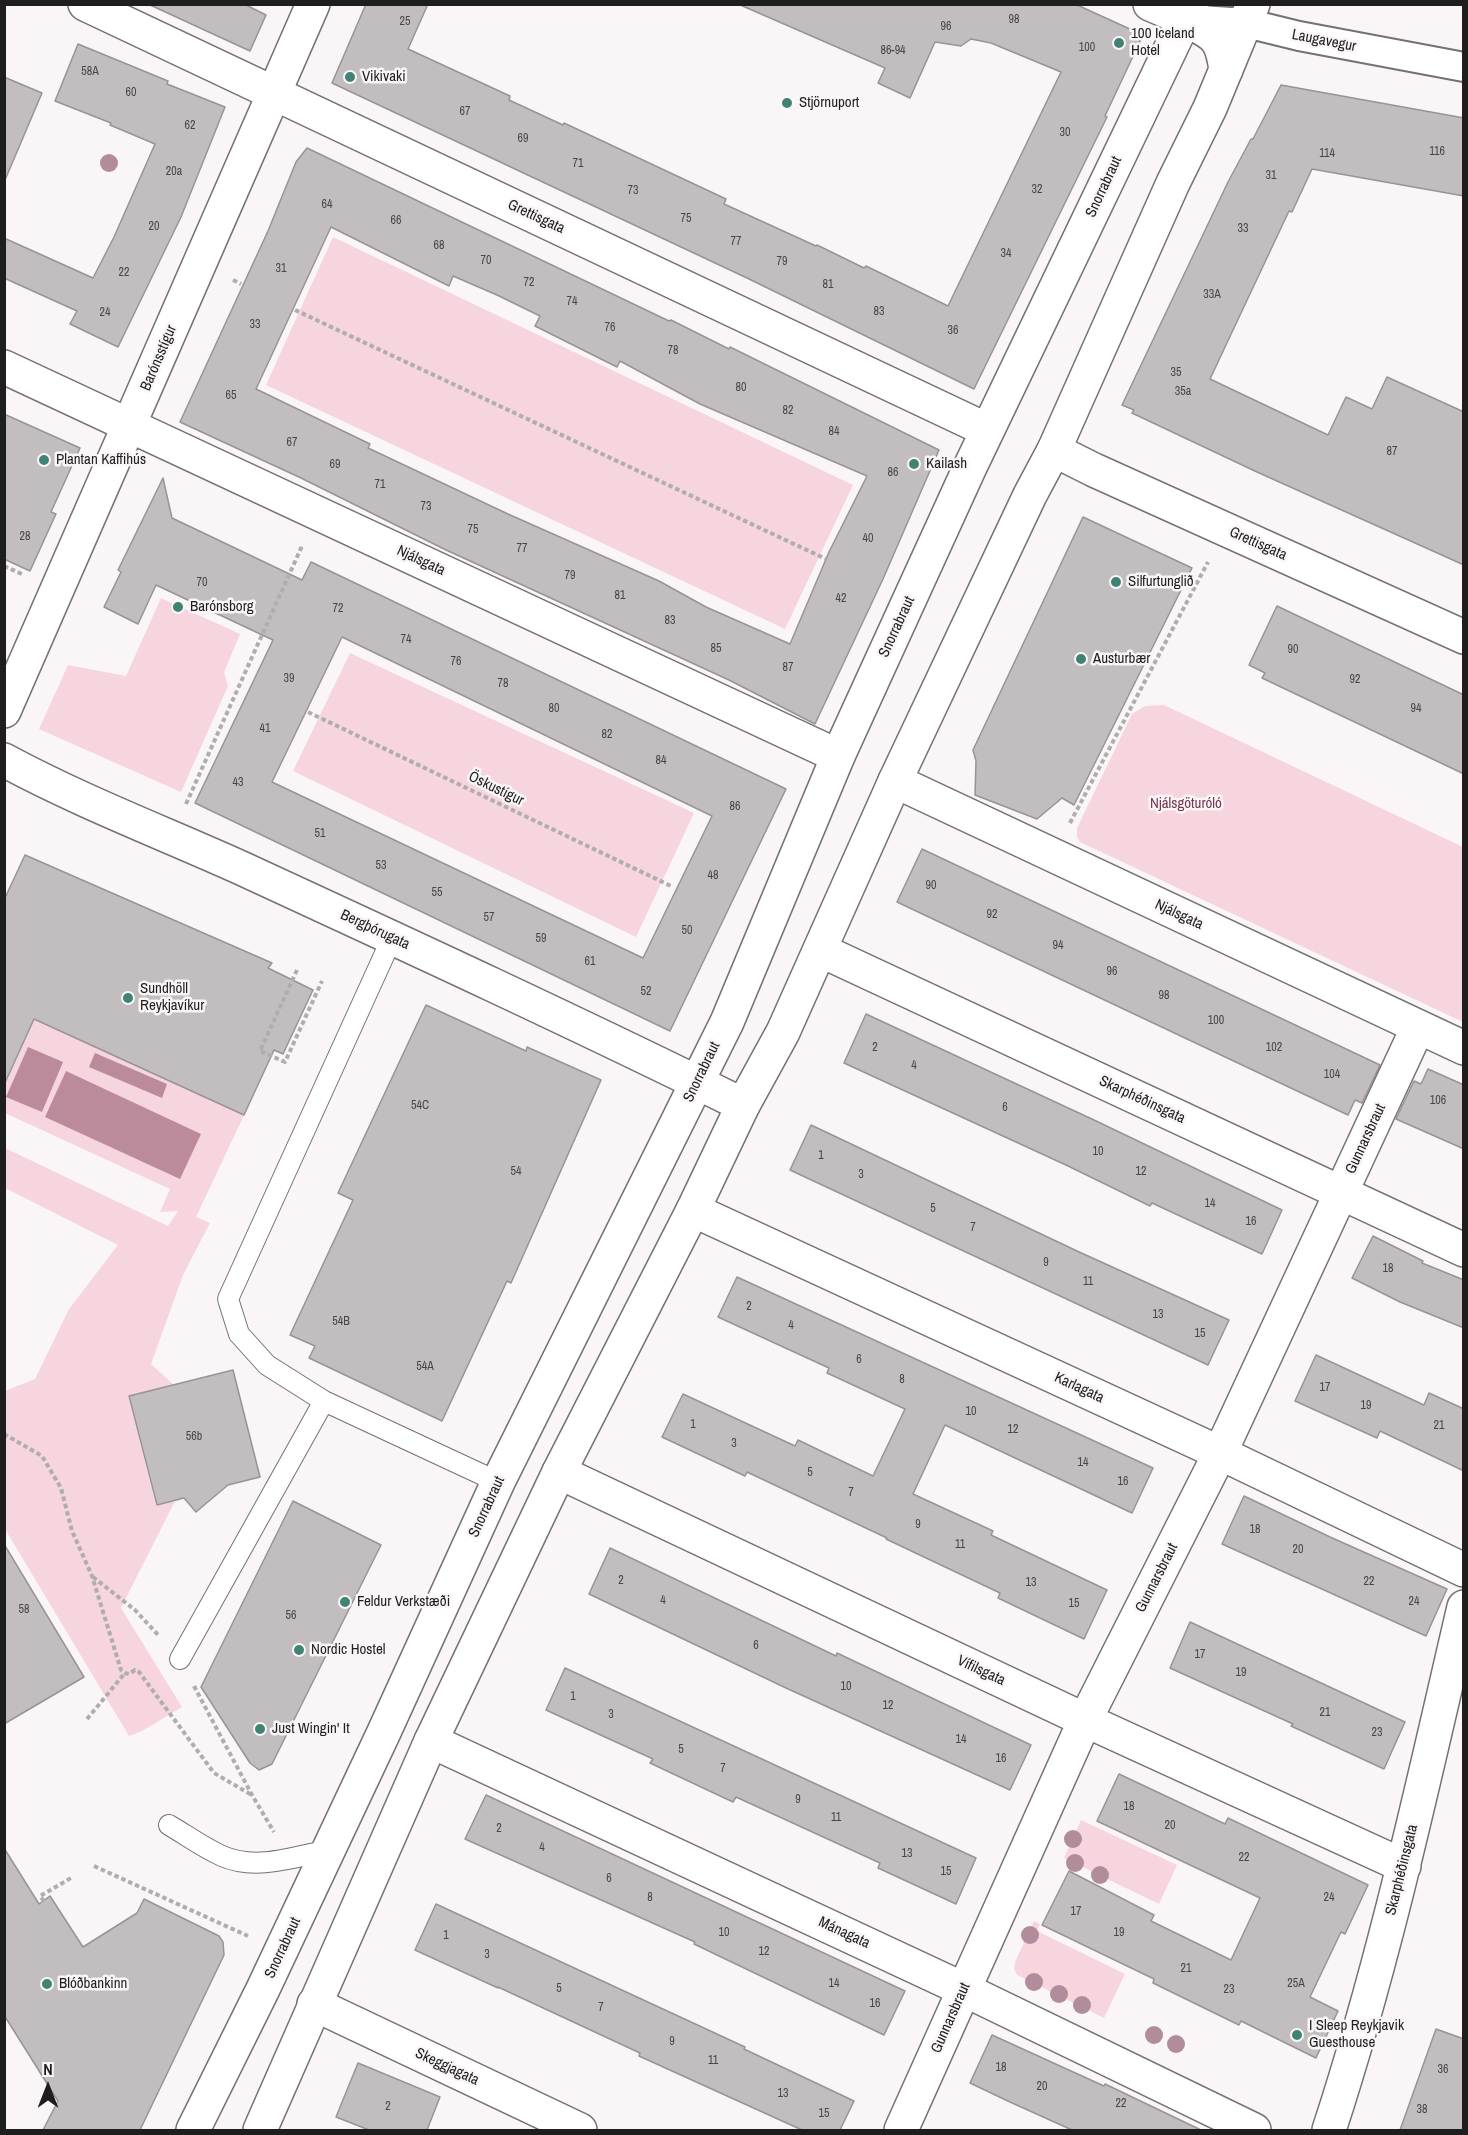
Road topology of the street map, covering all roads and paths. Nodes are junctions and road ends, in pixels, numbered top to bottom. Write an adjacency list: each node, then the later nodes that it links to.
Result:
1 (85, 4): 8 (street, Grettisgata)
2 (313, 4): 8 (street, Barónsstígur)
3 (1150, 4): 4 (street, Laugavegur)
4 (1189, 12): 5 (street, Laugavegur); 7 (street, Laugavegur); 12 (street, Snorrabraut)
5 (1250, 14): 6 (street, Laugavegur); 7 (street)
6 (1464, 67)
7 (1226, 70): 13 (street)
8 (274, 93): 11 (street, Barónsstígur); 12 (street, Grettisgata)
9 (295, 310): 16 (path)
10 (4, 367): 11 (street, Njálsgata)
11 (130, 425): 14 (street, Njálsgata); 20 (street, Barónsstígur)
12 (987, 430): 22 (street, Snorrabraut)
13 (1054, 450): 15 (street, Grettisgata); 24 (street)
14 (317, 513): 22 (street, Njálsgata); 25 (path)
15 (1225, 530): 19 (street, Grettisgata); 26 (path)
16 (826, 559)
17 (4, 566): 18 (path)
18 (32, 579)
19 (1464, 637)
20 (4, 711)
21 (308, 712): 27 (path, Öskustígur)
22 (838, 756): 34 (street, Snorrabraut)
23 (4, 760): 25 (street, Bergþórugata)
24 (895, 781): 26 (street, Njálsgata); 29 (street)
25 (171, 836): 28 (street, Bergþórugata)
26 (1053, 856): 32 (street, Njálsgata)
27 (673, 887)
28 (392, 938): 34 (street, Bergþórugata); 39 (lane)
29 (820, 950): 35 (street); 36 (street, Skarphéðinsgata)
30 (297, 970): 31 (path)
31 (322, 981)
32 (1418, 1027): 33 (street, Njálsgata); 36 (street, Gunnarsbraut)
33 (1464, 1048)
34 (697, 1082): 35 (street, Bergþórugata); 43 (street, Snorrabraut)
35 (743, 1105): 37 (street)
36 (1341, 1193): 38 (street, Skarphéðinsgata); 41 (street, Gunnarsbraut)
37 (693, 1210): 41 (street, Karlagata); 42 (street)
38 (1464, 1250)
39 (324, 1401): 43 (lane); 47 (lane)
40 (4, 1434): 45 (path)
41 (1220, 1453): 44 (street, Karlagata); 50 (street, Gunnarsbraut)
42 (560, 1472): 50 (street, Vífilsgata); 51 (street)
43 (498, 1482): 54 (street, Snorrabraut)
44 (1464, 1570)
45 (92, 1576): 47 (path); 48 (path)
46 (1464, 1607): 57 (street, Skarphéðinsgata)
47 (180, 1659): 52 (path)
48 (124, 1673): 49 (path); 52 (path)
49 (87, 1719)
50 (1085, 1720): 57 (street, Vífilsgata); 61 (street, Gunnarsbraut)
51 (431, 1741): 61 (street, Mánagata); 62 (street)
52 (252, 1796): 55 (path)
53 (169, 1825): 55 (lane)
54 (328, 1851): 55 (lane); 63 (street, Snorrabraut)
55 (289, 1858)
56 (94, 1866): 60 (path)
57 (1404, 1866): 68 (street, Skarphéðinsgata)
58 (71, 1878): 59 (path)
59 (44, 1901)
60 (252, 1938)
61 (963, 1989): 66 (street, Gunnarsbraut); 67 (street, Mánagata)
62 (314, 2004): 64 (street); 65 (street, Skeggjagata)
63 (193, 2130)
64 (260, 2130)
65 (580, 2130)
66 (901, 2130)
67 (1254, 2130)
68 (1329, 2130)

